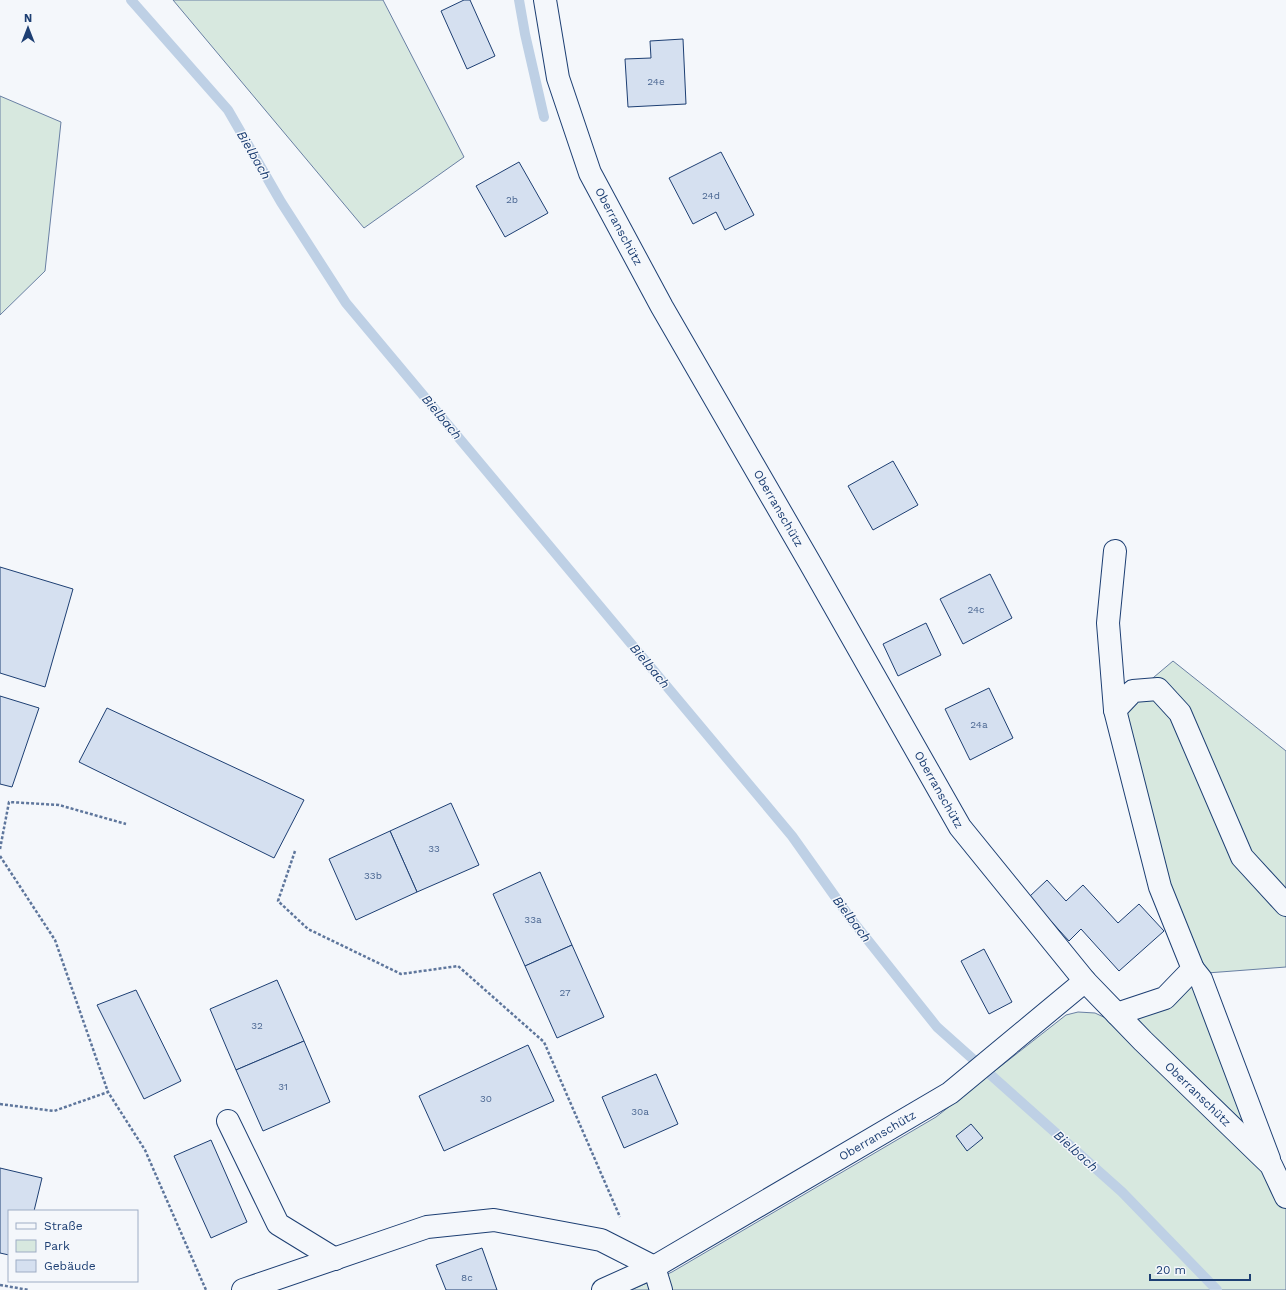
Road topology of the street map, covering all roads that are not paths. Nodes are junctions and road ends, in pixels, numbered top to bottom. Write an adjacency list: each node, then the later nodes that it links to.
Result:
1 (545, 0): 6 (street, Oberranschütz)
2 (1115, 551): 3 (street)
3 (1115, 710): 4 (street); 5 (street)
4 (1286, 905)
5 (1193, 969): 7 (street); 9 (street)
6 (1084, 981): 7 (street, Oberranschütz); 12 (street, Oberranschütz)
7 (1117, 1014): 9 (street, Oberranschütz)
8 (228, 1121): 11 (street)
9 (1271, 1165): 10 (street, Oberranschütz)
10 (1286, 1197)
11 (335, 1258): 12 (street); 13 (street)
12 (654, 1267): 14 (street, Oberranschütz); 15 (street)
13 (243, 1290)
14 (603, 1290)
15 (661, 1290)

